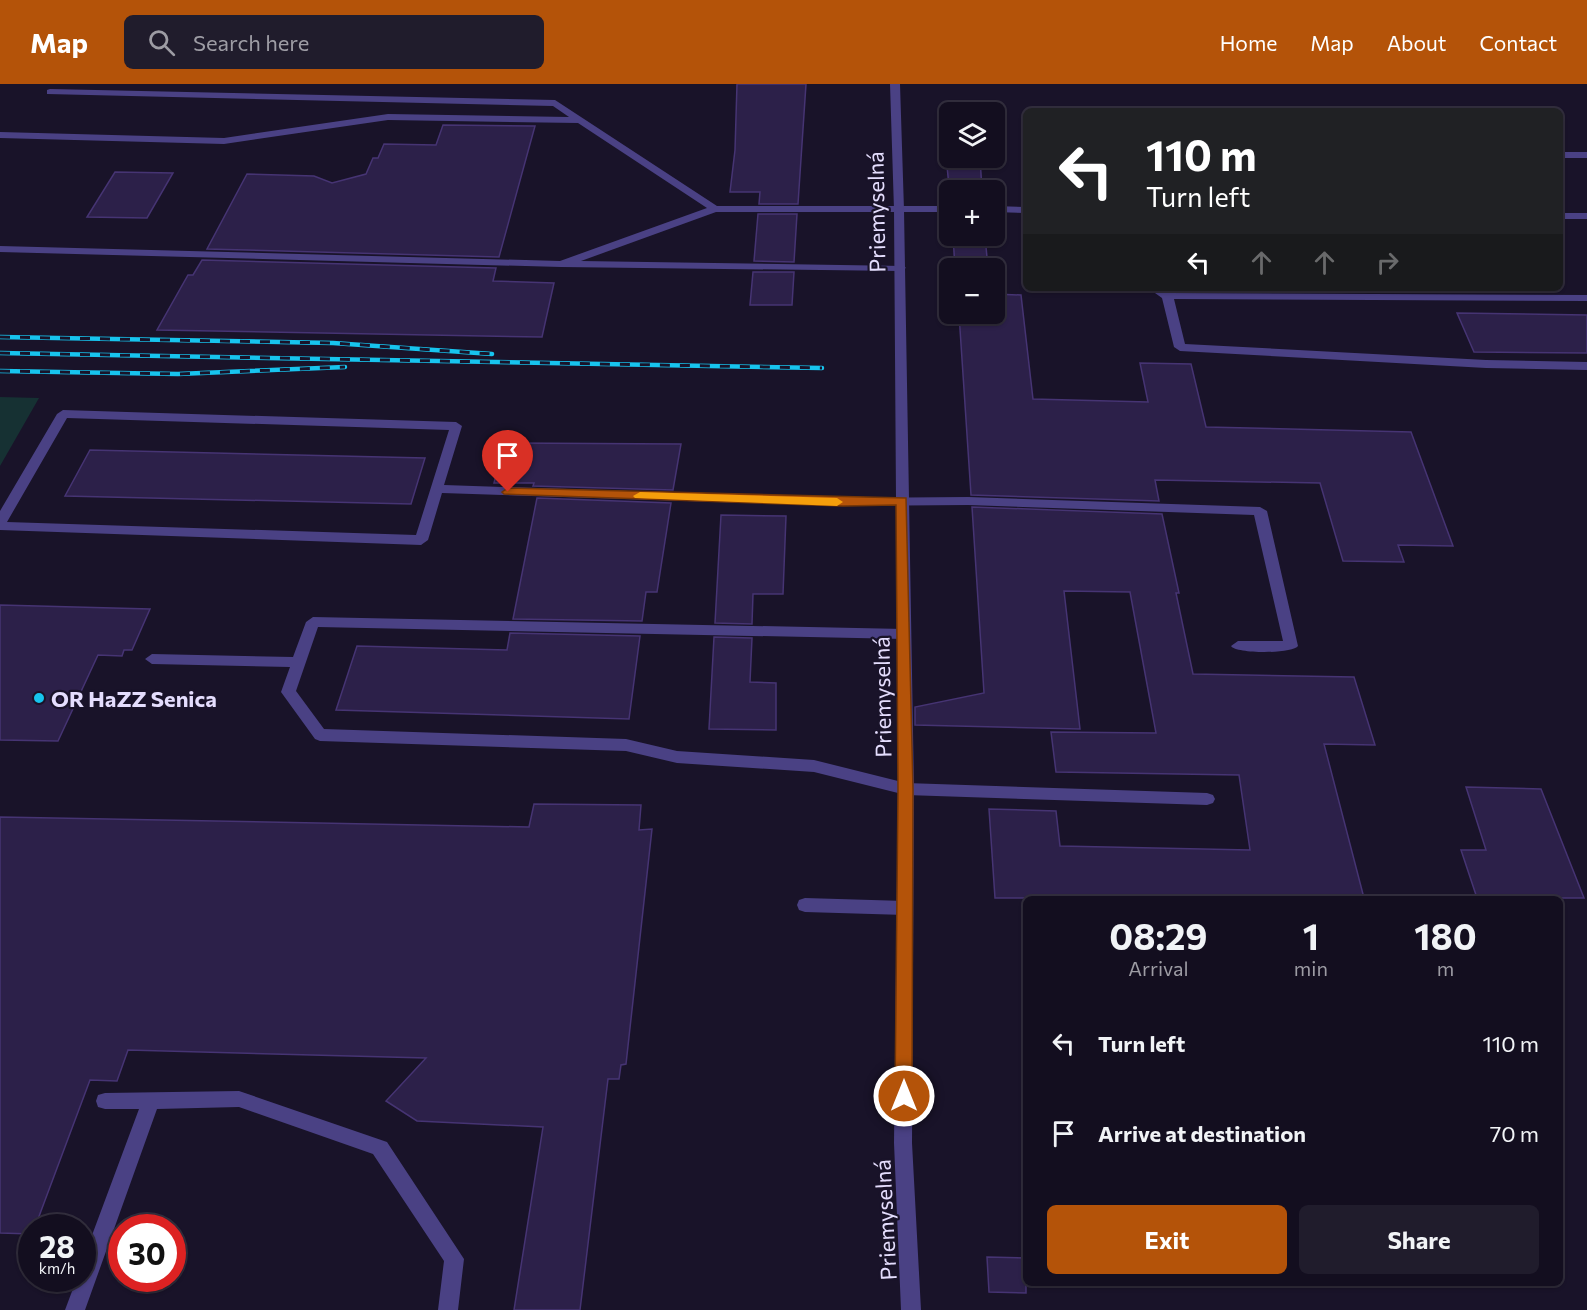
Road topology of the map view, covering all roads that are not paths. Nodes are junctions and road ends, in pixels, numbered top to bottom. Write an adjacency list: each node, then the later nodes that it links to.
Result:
1 (895, 84): 10 (street, Priemyselná)
2 (50, 92): 3 (street)
3 (578, 120): 4 (street); 8 (street)
4 (0, 135)
5 (1563, 155): 6 (street)
6 (1587, 155)
7 (939, 208): 10 (street)
8 (715, 209): 10 (street); 15 (street)
9 (1005, 209): 11 (street)
10 (899, 210): 16 (street, Priemyselná)
11 (1023, 210)
12 (1563, 216): 13 (street)
13 (1587, 216)
14 (0, 249): 15 (street)
15 (561, 264): 16 (street)
16 (900, 268): 22 (street, Priemyselná)
17 (1159, 291): 18 (street)
18 (1167, 296): 19 (street); 20 (street)
19 (1587, 298)
20 (1587, 366)
21 (437, 489): 22 (street); 23 (street); 23 (street)
22 (902, 501): 24 (street, Priemyselná); 25 (street)
23 (0, 524)
24 (904, 634): 27 (street); 28 (street, Priemyselná)
25 (1238, 646)
26 (152, 659): 27 (street)
27 (298, 662): 28 (street)
28 (906, 789): 29 (street); 31 (street, Priemyselná)
29 (1207, 799)
30 (805, 905): 31 (street)
31 (905, 908): 36 (street, Priemyselná)
32 (152, 1100): 33 (street); 34 (street); 35 (street)
33 (105, 1101)
34 (75, 1310)
35 (448, 1310)
36 (911, 1310)

